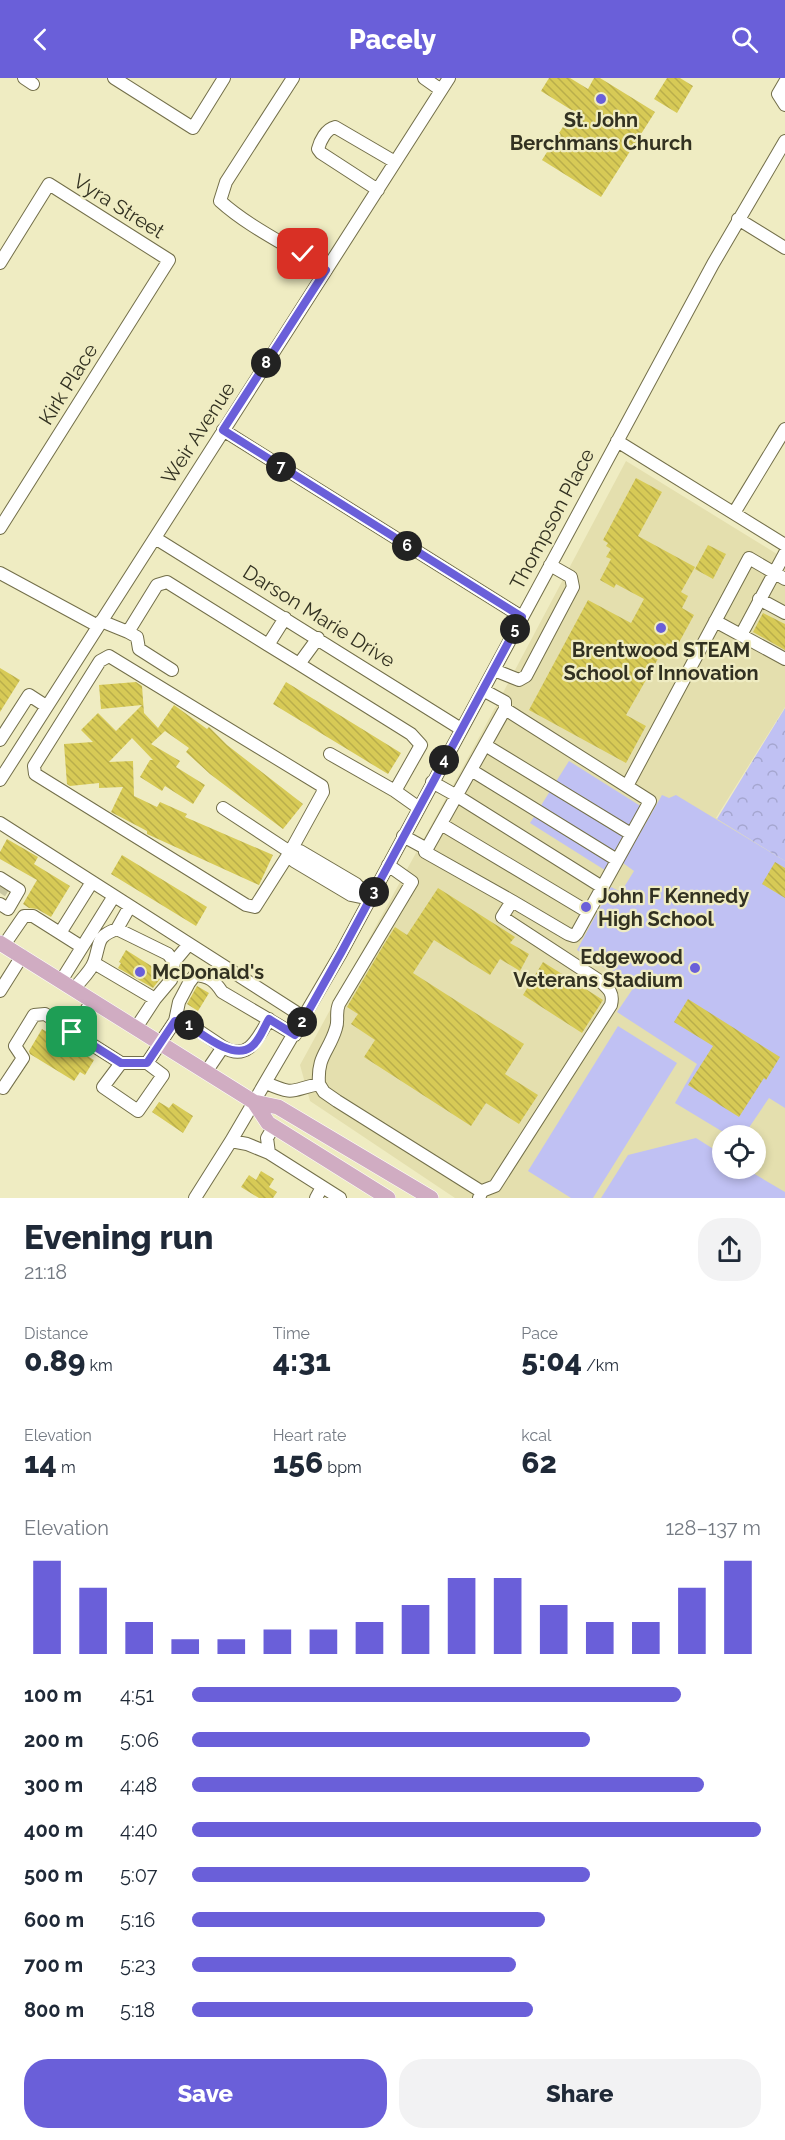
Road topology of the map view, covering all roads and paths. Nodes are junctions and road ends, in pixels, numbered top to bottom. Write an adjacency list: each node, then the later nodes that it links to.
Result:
1 (114, 78): 2 (street)
2 (224, 78)
3 (293, 78): 16 (street)
4 (424, 78): 7 (street)
5 (449, 78): 7 (street, Weir Avenue)
6 (785, 82): 8 (street)
7 (441, 90): 10 (street, Weir Avenue)
8 (785, 105)
9 (785, 141): 12 (street, Thompson Place)
10 (395, 162): 11 (street, Weir Avenue); 11 (street)
11 (378, 190): 16 (street, Weir Avenue)
12 (738, 219): 13 (street); 19 (street, Thompson Place)
13 (785, 248)
14 (169, 260): 15 (street, Vyra Street); 21 (street, Kirk Place)
15 (0, 263)
16 (326, 270): 18 (street, Weir Avenue)
17 (785, 429): 20 (street)
18 (223, 430): 22 (street, Weir Avenue); 31 (street)
19 (617, 441): 20 (street); 25 (street, Thompson Place)
20 (734, 513): 23 (street)
21 (0, 528)
22 (155, 538): 32 (street, Darson Marie Drive); 34 (street, Weir Avenue)
23 (785, 545)
24 (785, 553): 26 (street)
25 (550, 565): 31 (street, Thompson Place); 42 (street)
26 (773, 572): 28 (street); 29 (street); 33 (street)
27 (0, 573): 34 (street)
28 (785, 579)
29 (759, 599): 30 (street); 36 (street)
30 (785, 613)
31 (522, 617): 42 (street, Thompson Place)
32 (285, 618): 37 (street, Darson Marie Drive); 38 (street)
33 (715, 621): 36 (street); 53 (street)
34 (100, 623): 35 (street); 44 (street, Weir Avenue)
35 (128, 632): 38 (street); 41 (street)
36 (741, 635): 39 (street)
37 (318, 638): 40 (street); 46 (street, Darson Marie Drive)
38 (268, 645): 40 (street)
39 (785, 659)
40 (299, 664): 54 (street)
41 (172, 670)
42 (494, 670): 43 (street, Thompson Place)
43 (483, 690): 45 (street); 46 (street, Thompson Place)
44 (46, 706): 47 (street); 51 (street, Weir Avenue)
45 (505, 709): 48 (street); 53 (street)
46 (461, 729): 52 (street, Thompson Place)
47 (0, 740)
48 (485, 745): 50 (street); 60 (street)
49 (330, 754): 54 (street)
50 (471, 770): 55 (street); 64 (street)
51 (2, 774)
52 (432, 782): 55 (street); 57 (street, Thompson Place)
53 (627, 786): 60 (street)
54 (395, 791): 57 (street)
55 (457, 796): 59 (street); 68 (street)
56 (223, 808): 63 (street)
57 (419, 808): 61 (street, Thompson Place)
58 (0, 823): 67 (street)
59 (441, 824): 62 (street); 74 (street)
60 (631, 834): 64 (street)
61 (403, 836): 62 (street); 65 (street, Thompson Place)
62 (426, 851): 71 (street)
63 (290, 852): 63 (street); 70 (street)
64 (617, 860): 68 (street)
65 (388, 865): 70 (street, Thompson Place); 99 (street)
66 (4, 882): 73 (street)
67 (92, 882): 69 (street); 76 (street)
68 (602, 888): 74 (street)
69 (114, 896): 72 (street); 79 (street)
70 (370, 899): 87 (street, Thompson Place)
71 (512, 901): 74 (street); 106 (street)
72 (130, 906): 75 (street); 78 (street)
73 (1, 907)
74 (588, 912)
75 (117, 929): 81 (street); 82 (street)
76 (60, 933): 77 (street); 79 (street)
77 (2, 944): 80 (main road)
78 (189, 944): 81 (street); 87 (street)
79 (82, 947): 83 (street)
80 (21, 956): 83 (main road); 84 (street)
81 (174, 962): 85 (street)
82 (94, 963): 83 (street); 85 (street)
83 (68, 985): 86 (main road)
84 (0, 991)
85 (155, 999): 90 (street)
86 (92, 1001): 90 (main road); 91 (street)
87 (305, 1018): 92 (street, Thompson Place)
88 (269, 1019): 89 (street); 92 (street); 94 (street)
89 (175, 1021): 93 (street); 94 (street)
90 (136, 1028): 93 (main road)
91 (72, 1032): 95 (street); 100 (street)
92 (295, 1035): 98 (street, Thompson Place)
93 (160, 1043): 96 (street); 97 (main road)
94 (223, 1047): 97 (street)
95 (121, 1063): 96 (street); 96 (street)
96 (147, 1063)
97 (206, 1072): 101 (main road)
98 (266, 1083): 99 (street); 101 (street, Thompson Place)
99 (319, 1083): 106 (street)
100 (3, 1088)
101 (254, 1102): 102 (main road); 103 (street, Thompson Place); 110 (main road)
102 (274, 1126): 104 (street); 109 (main road)
103 (231, 1141): 104 (street); 107 (street, Thompson Place)
104 (269, 1153): 105 (street)
105 (319, 1193): 108 (street)
106 (480, 1195)
107 (195, 1198)
108 (340, 1198)
109 (388, 1198)
110 (431, 1198)

